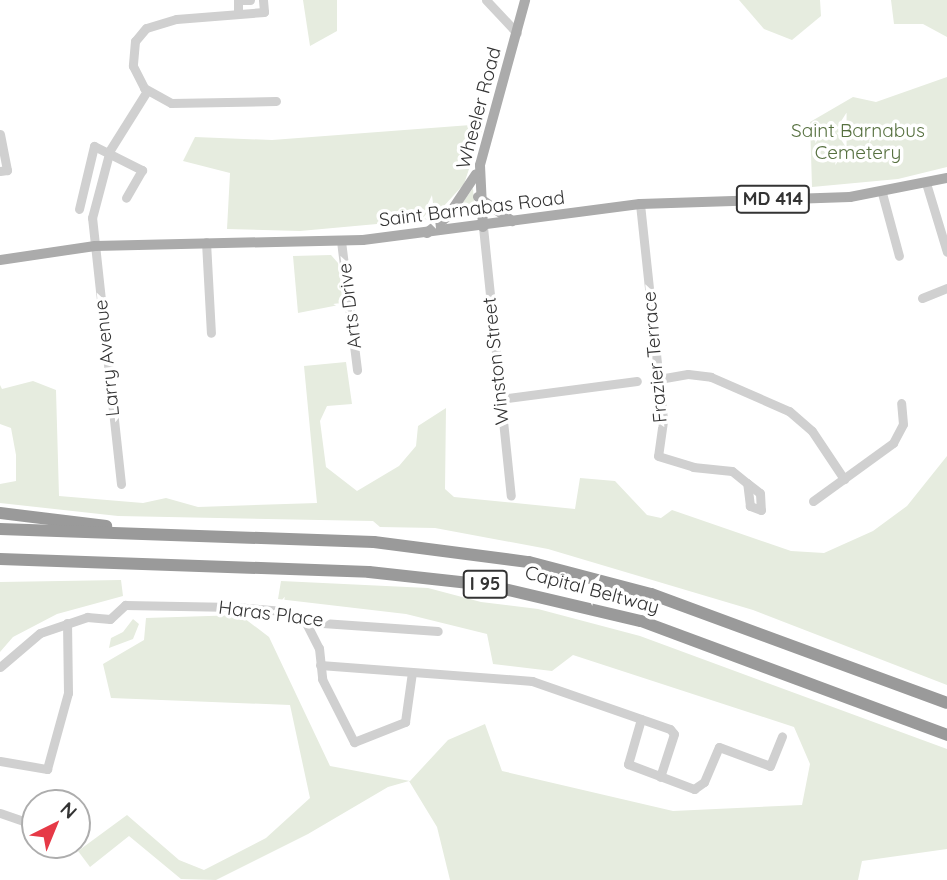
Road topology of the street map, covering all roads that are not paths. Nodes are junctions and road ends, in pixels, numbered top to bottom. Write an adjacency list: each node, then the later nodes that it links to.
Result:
1 (250, 0): 5 (street)
2 (263, 0): 5 (street)
3 (486, 0): 6 (street)
4 (525, 0): 6 (main road, Wheeler Road)
5 (238, 13): 7 (street)
6 (517, 33): 11 (main road, Wheeler Road)
7 (147, 91): 8 (street); 10 (street)
8 (276, 101)
9 (0, 134): 12 (street)
10 (110, 150): 17 (street); 19 (street); 25 (street, Larry Avenue)
11 (480, 165): 16 (main road, Wheeler Road); 22 (main road)
12 (0, 171)
13 (947, 178): 14 (main road, Saint Barnabas Road / MD 414)
14 (926, 183): 15 (main road, Saint Barnabas Road / MD 414); 26 (street)
15 (882, 193): 18 (main road, Saint Barnabas Road / MD 414); 27 (street)
16 (478, 197): 20 (main road); 21 (main road, Wheeler Road)
17 (125, 198)
18 (640, 204): 20 (main road, Saint Barnabas Road / MD 414); 33 (street, Frazier Terrace)
19 (79, 209)
20 (514, 222): 21 (main road, Saint Barnabas Road / MD 414)
21 (482, 227): 22 (main road, Saint Barnabas Road / MD 414); 35 (street, Winston Street)
22 (427, 233): 23 (main road, Saint Barnabas Road / MD 414)
23 (341, 241): 24 (main road, Saint Barnabas Road / MD 414); 32 (street, Arts Drive)
24 (206, 242): 25 (main road, Saint Barnabas Road / MD 414); 31 (street)
25 (95, 246): 28 (main road, Saint Barnabas Road / MD 414); 39 (street, Larry Avenue)
26 (947, 252)
27 (899, 256)
28 (0, 260)
29 (947, 288): 30 (street)
30 (922, 298)
31 (211, 333)
32 (358, 370)
33 (659, 379): 37 (street); 38 (street, Frazier Terrace)
34 (637, 381): 35 (street)
35 (500, 399): 40 (street, Winston Street)
36 (901, 403): 37 (street)
37 (844, 479): 41 (street)
38 (747, 483)
39 (121, 484)
40 (511, 496)
41 (813, 501)
42 (0, 513): 44 (highway)
43 (0, 529): 44 (highway, Capital Beltway / I 95)
44 (281, 539): 52 (highway, Capital Beltway / I 95)
45 (0, 559): 54 (highway, Capital Beltway / I 95)
46 (305, 621): 47 (street, Haras Place); 48 (street, Haras Place); 49 (street)
47 (67, 623): 50 (street); 56 (street)
48 (438, 631)
49 (320, 665): 51 (street); 51 (street)
50 (0, 667)
51 (412, 672): 53 (street)
52 (947, 703)
53 (641, 719): 57 (street); 57 (street)
54 (947, 735)
55 (782, 736): 57 (street)
56 (0, 761)
57 (660, 777)
58 (0, 813): 59 (street)
59 (21, 820)

